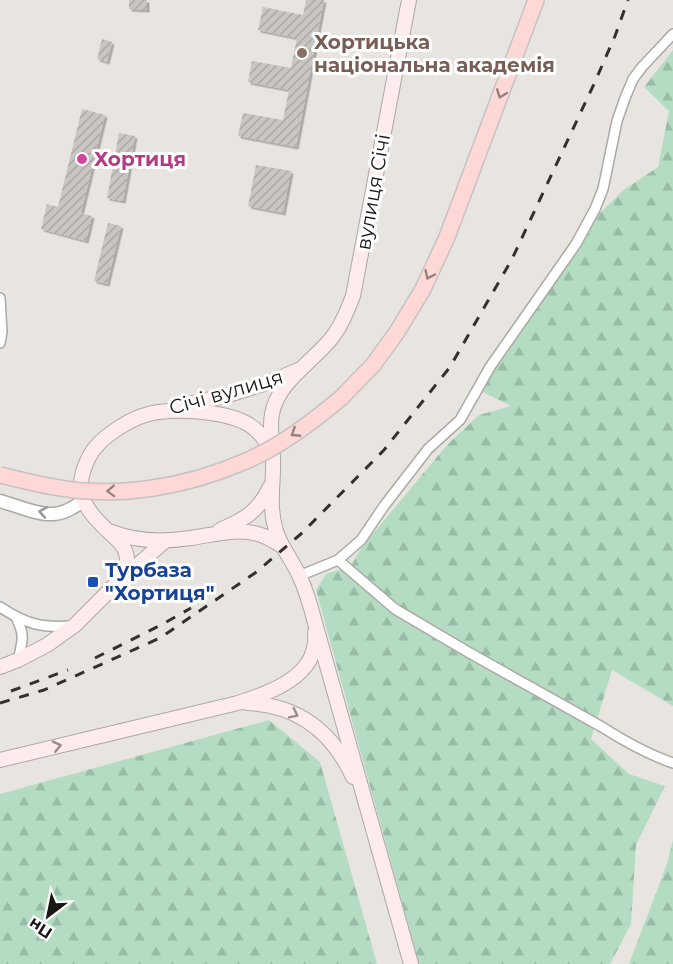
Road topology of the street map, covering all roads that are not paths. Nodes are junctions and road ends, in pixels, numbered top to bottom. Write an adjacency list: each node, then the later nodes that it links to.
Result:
1 (410, 0): 6 (main road, вулиця Січі)
2 (536, 0): 9 (main road, one-way to 9, bridge)
3 (673, 34): 17 (street)
4 (0, 298): 5 (street)
5 (0, 343)
6 (302, 368): 7 (main road, Січі вулиця); 8 (main road, Січі вулиця)
7 (157, 412): 8 (main road); 12 (main road)
8 (273, 459): 10 (main road)
9 (0, 475)
10 (271, 485): 14 (main road); 16 (main road)
11 (0, 501): 12 (street, one-way to 11)
12 (84, 501): 13 (main road)
13 (106, 530): 15 (main road); 19 (main road)
14 (211, 534): 15 (main road); 16 (main road)
15 (165, 541): 19 (main road)
16 (282, 546): 18 (main road)
17 (338, 560): 18 (street); 28 (street)
18 (299, 576): 22 (main road)
19 (116, 584): 23 (main road)
20 (0, 607): 21 (street)
21 (15, 617): 23 (street); 24 (street)
22 (314, 618): 26 (main road); 29 (main road)
23 (75, 625): 24 (main road)
24 (18, 660): 25 (main road)
25 (0, 667)
26 (238, 703): 27 (main road, one-way to 26); 29 (main road, one-way to 29)
27 (0, 760)
28 (673, 763)
29 (365, 803): 30 (main road)
30 (411, 964)

